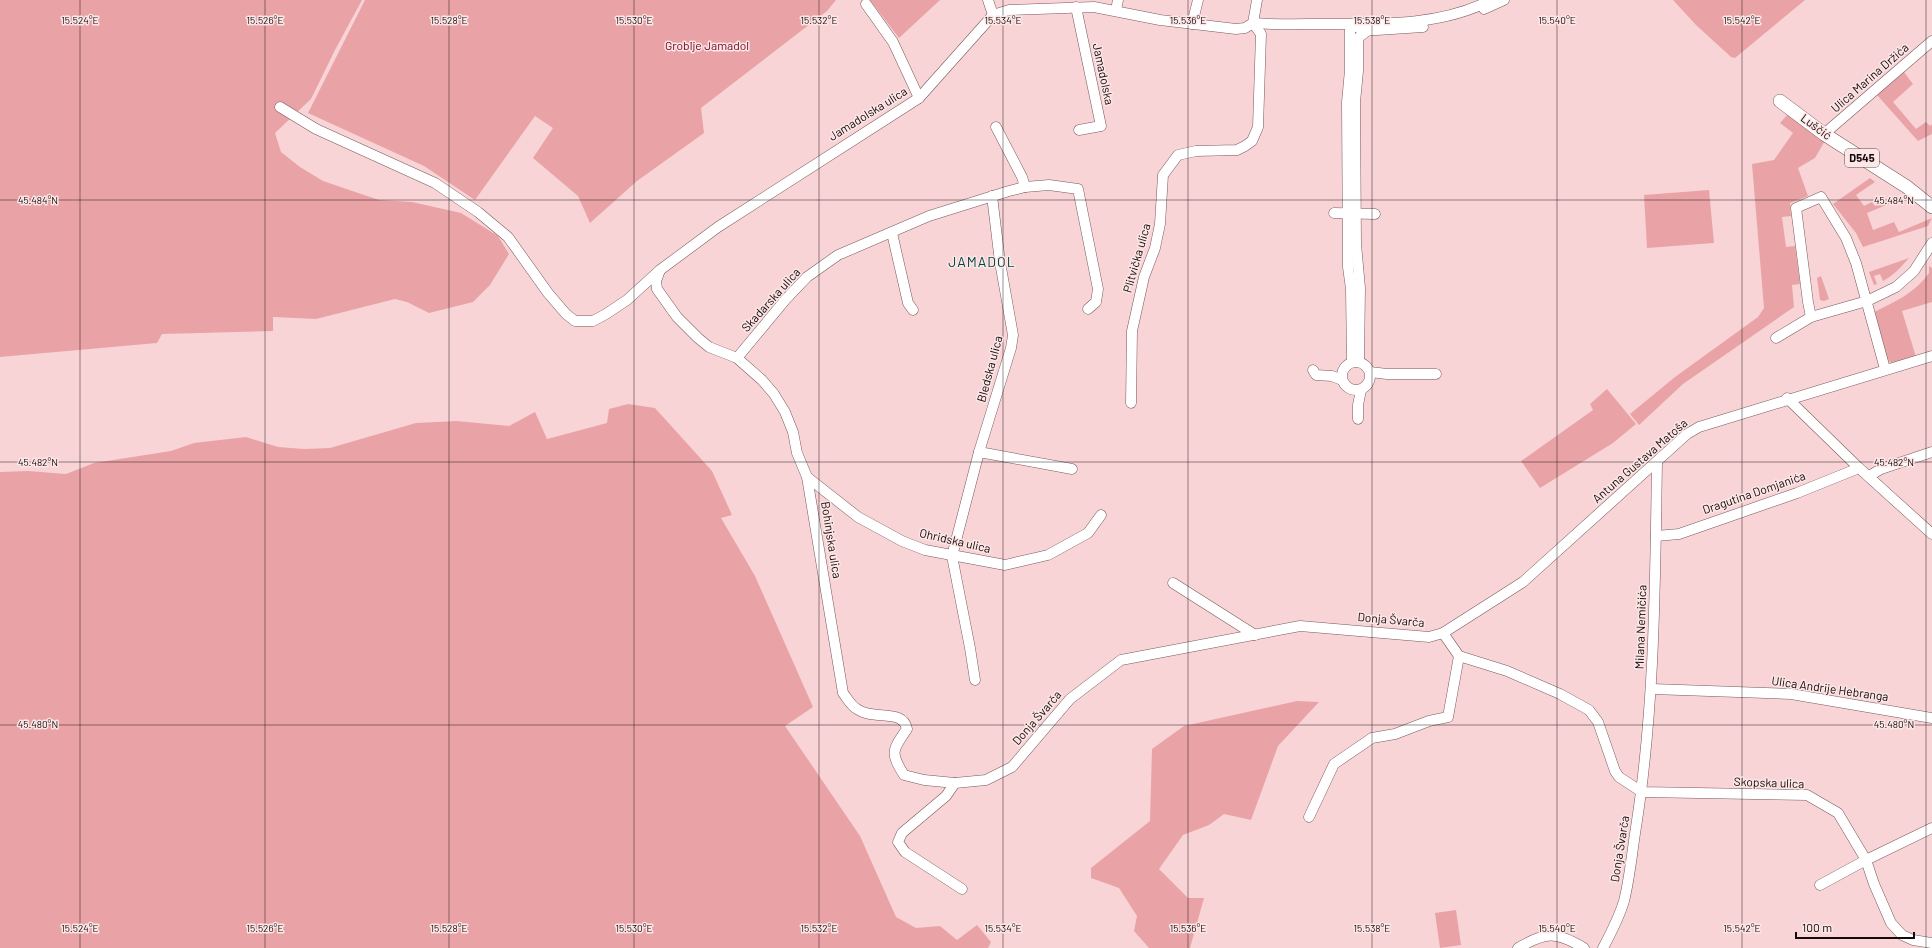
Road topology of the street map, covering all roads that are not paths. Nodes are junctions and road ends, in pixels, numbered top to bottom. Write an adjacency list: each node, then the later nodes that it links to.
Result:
1 (988, 0): 9 (street)
2 (1198, 0): 11 (street)
3 (1257, 0): 10 (street)
4 (1491, 0): 12 (street)
5 (1504, 0): 13 (street)
6 (866, 4): 16 (street)
7 (1117, 5): 8 (street); 11 (street)
8 (1076, 6): 9 (street); 20 (street, Jamadolska)
9 (993, 15): 16 (street, Jamadolska ulica)
10 (1253, 23): 11 (street); 12 (street); 46 (street, Plitvička ulica)
11 (1192, 24)
12 (1354, 27): 13 (street); 14 (street); 26 (street)
13 (1367, 31): 14 (street)
14 (1358, 38): 26 (street)
15 (1932, 41): 21 (street, Ulica Marina Držića)
16 (919, 98): 30 (street, Jamadolska ulica)
17 (1780, 101): 21 (main road, Luščić / D545)
18 (280, 107): 30 (street, Jamadolska ulica)
19 (996, 127): 22 (street)
20 (1079, 130)
21 (1824, 134): 24 (main road, Luščić / D545)
22 (1025, 187): 23 (street, Skadarska ulica); 33 (street, Skadarska ulica)
23 (992, 196): 28 (street, Skadarska ulica); 48 (street, Bledska ulica)
24 (1932, 207)
25 (1334, 213): 26 (street)
26 (1352, 214): 27 (street); 38 (street)
27 (1375, 214)
28 (892, 233): 32 (street); 37 (street, Skadarska ulica)
29 (1932, 243): 31 (street)
30 (660, 270): 37 (street, Bohinjska ulica)
31 (1867, 301): 34 (street); 34 (street); 39 (street)
32 (913, 310)
33 (1088, 310)
34 (1811, 317): 35 (street)
35 (1776, 338)
36 (1932, 356): 39 (street, Antuna Gustava Matoša)
37 (738, 358): 54 (street, Bohinjska ulica)
38 (1355, 362): 42 (street); 43 (street)
39 (1885, 369): 45 (street, Antuna Gustava Matoša)
40 (1312, 370): 43 (street)
41 (1436, 374): 42 (street)
42 (1370, 375): 44 (street)
43 (1339, 376): 44 (street)
44 (1357, 390): 47 (street)
45 (1787, 398): 50 (street, Antuna Gustava Matoša); 51 (street)
46 (1131, 403)
47 (1358, 419)
48 (979, 452): 52 (street); 58 (street, Bledska ulica)
49 (1932, 452): 53 (street)
50 (1657, 462): 57 (street, Milana Nemičića); 60 (street, Antuna Gustava Matoša)
51 (1859, 468): 53 (street); 57 (street, Dragutina Domjanića)
52 (1072, 469)
53 (1869, 476): 56 (street)
54 (807, 477): 58 (street, Ohridska ulica); 66 (street, Bohinjska ulica)
55 (1101, 515): 58 (street, Ohridska ulica)
56 (1932, 534)
57 (1656, 536): 64 (street, Milana Nemičića)
58 (952, 556): 63 (street, Bledska ulica)
59 (1173, 582): 61 (street)
60 (1443, 633): 61 (street, Donja Švarča); 62 (street)
61 (1256, 634): 66 (street, Donja Švarča)
62 (1459, 656): 67 (street); 68 (street)
63 (974, 680)
64 (1652, 689): 65 (street, Ulica Andrije Hebranga); 67 (street, Milana Nemičića)
65 (1932, 718)
66 (955, 783): 72 (street)
67 (1642, 792): 70 (street, Skopska ulica); 76 (street, Donja Švarča)
68 (1310, 817)
69 (1932, 828): 70 (street)
70 (1866, 860): 71 (street); 73 (street, Skopska ulica)
71 (1820, 885)
72 (962, 889)
73 (1932, 943)
74 (1518, 948): 75 (street)
75 (1584, 948)
76 (1603, 948)

